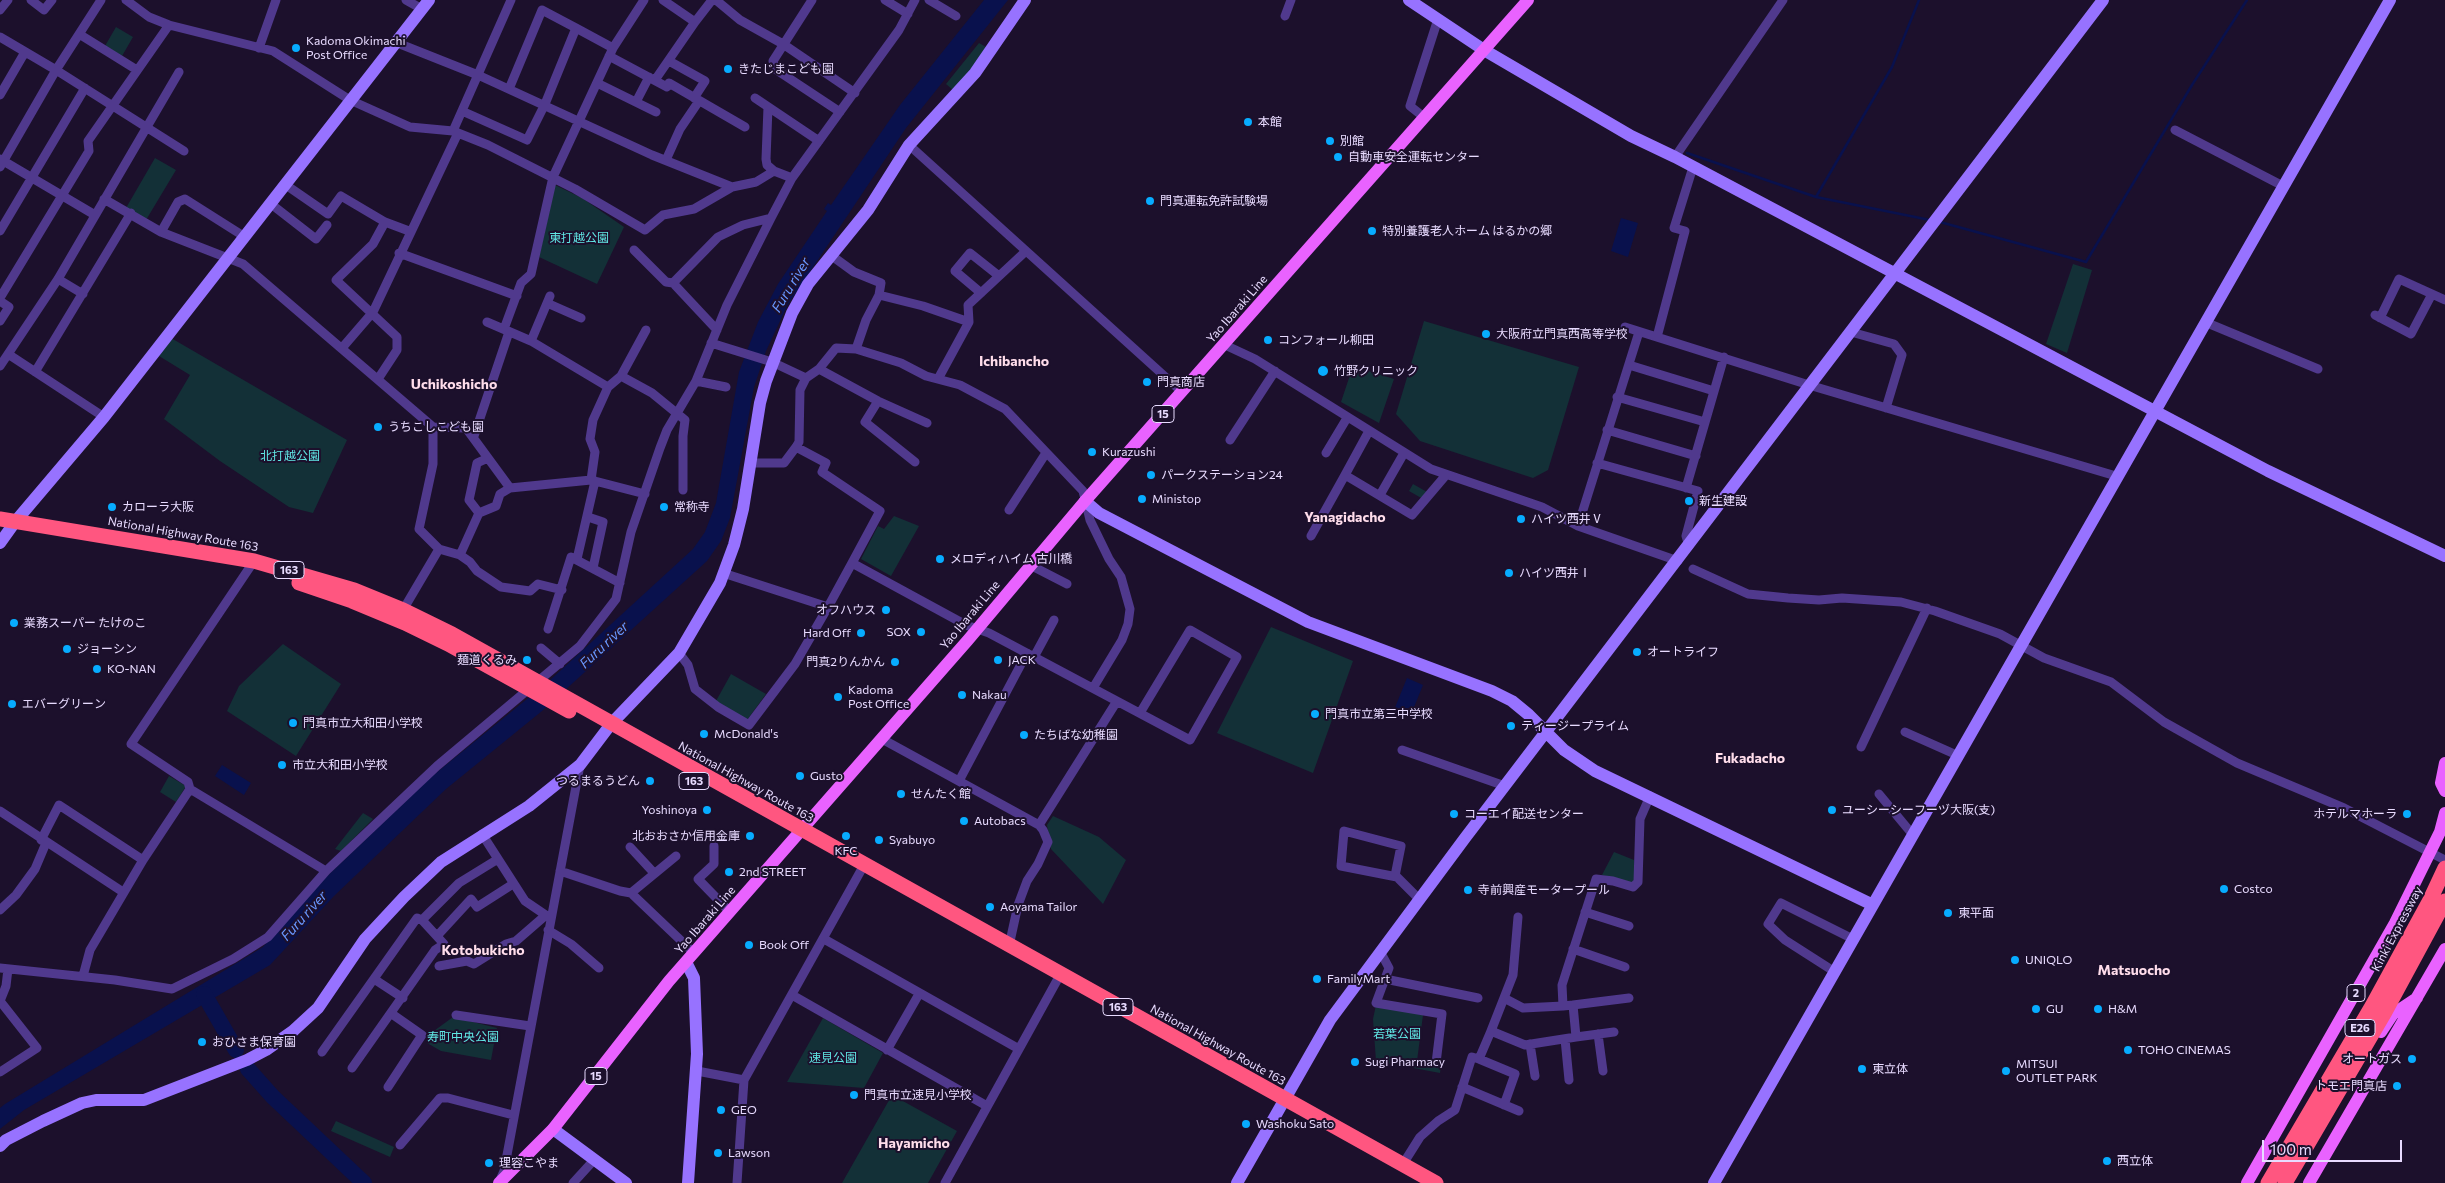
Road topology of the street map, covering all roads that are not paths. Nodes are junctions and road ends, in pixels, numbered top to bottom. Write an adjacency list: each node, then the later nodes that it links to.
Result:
1 (8, 0): 25 (street)
2 (32, 0): 3 (street)
3 (52, 0)
4 (101, 0): 33 (street)
5 (126, 0): 31 (street)
6 (276, 0): 37 (street)
7 (406, 0): 24 (street)
8 (510, 0): 45 (street)
9 (644, 0): 40 (street)
10 (663, 0): 30 (street)
11 (712, 0): 30 (street)
12 (716, 0): 36 (street)
13 (812, 0): 36 (street)
14 (885, 0): 26 (street)
15 (915, 0): 26 (street)
16 (929, 0): 27 (street)
17 (1025, 0): 69 (street)
18 (1291, 0): 28 (street)
19 (1409, 0): 29 (street)
20 (1528, 0): 38 (main road, Yao Ibaraki Line / 15)
21 (1784, 0): 71 (street)
22 (2103, 0): 99 (street)
23 (2390, 0): 80 (street)
24 (425, 4): 35 (street)
25 (0, 10)
26 (908, 14): 50 (street)
27 (956, 16)
28 (1285, 16)
29 (1438, 19): 38 (street); 62 (street)
30 (695, 22): 41 (street)
31 (169, 25): 37 (street); 43 (street)
32 (576, 28): 40 (street); 49 (street); 56 (street)
33 (79, 34): 42 (street); 43 (street)
34 (0, 37): 39 (street)
35 (396, 42): 45 (street); 54 (street)
36 (783, 44): 50 (street); 61 (street)
37 (259, 48): 54 (street)
38 (1484, 50): 62 (main road, Yao Ibaraki Line / 15); 71 (street)
39 (25, 52): 42 (street); 51 (street)
40 (611, 52): 46 (street); 47 (street)
41 (669, 61): 46 (street); 53 (street)
42 (56, 70): 48 (street); 73 (street)
43 (137, 70): 57 (street)
44 (179, 72): 64 (street)
45 (478, 75): 49 (street); 59 (street)
46 (652, 79): 53 (street); 55 (street)
47 (597, 83): 55 (street); 63 (street)
48 (85, 88): 57 (street); 76 (street)
49 (509, 88): 56 (street)
50 (855, 92): 61 (street)
51 (0, 95)
52 (755, 98): 58 (street)
53 (697, 99): 65 (street); 72 (street)
54 (350, 100): 67 (street); 79 (street)
55 (636, 102): 60 (street)
56 (545, 104): 59 (street); 63 (street)
57 (112, 105): 64 (street); 82 (street)
58 (768, 107): 68 (street); 75 (street)
59 (462, 111): 67 (street)
60 (656, 112)
61 (840, 112): 68 (street)
62 (1425, 118): 125 (main road, Yao Ibaraki Line / 15)
63 (580, 120): 72 (street); 77 (street)
64 (147, 127): 70 (street); 83 (street)
65 (745, 127)
66 (2175, 130): 80 (street)
67 (455, 132): 77 (street); 92 (street)
68 (819, 141): 78 (street)
69 (909, 145): 95 (street); 97 (street)
70 (184, 151)
71 (1675, 157): 74 (street)
72 (666, 160): 81 (street)
73 (1, 162): 76 (street)
74 (1693, 167): 99 (street); 122 (street)
75 (774, 171): 78 (street); 81 (street)
76 (31, 177): 82 (street); 90 (street)
77 (554, 177): 81 (street); 107 (street)
78 (792, 178): 87 (street)
79 (286, 185): 84 (street); 88 (street)
80 (2283, 186): 115 (street)
81 (732, 188)
82 (62, 196): 86 (street); 108 (street)
83 (104, 199): 85 (street); 86 (street)
84 (271, 204): 89 (street); 93 (street)
85 (131, 213): 91 (street); 104 (street)
86 (94, 215): 101 (street)
87 (771, 218): 102 (street); 119 (street)
88 (385, 222): 92 (street); 110 (street)
89 (327, 225)
90 (0, 231)
91 (161, 232): 93 (street); 98 (street)
92 (409, 232): 96 (street)
93 (245, 237): 98 (street)
94 (634, 250): 102 (street)
95 (1026, 251): 100 (street); 146 (street)
96 (400, 253): 107 (street); 110 (street)
97 (832, 256): 106 (street); 130 (street)
98 (227, 257): 126 (street); 152 (street)
99 (1896, 274): 121 (street); 150 (street)
100 (999, 276): 103 (street); 103 (street)
101 (58, 279): 104 (street); 128 (street)
102 (673, 283): 119 (street)
103 (981, 292): 114 (street)
104 (83, 294): 136 (street)
105 (2432, 294): 105 (street); 109 (street)
106 (879, 295): 114 (street); 127 (street)
107 (517, 296): 117 (street)
108 (0, 300): 112 (street)
109 (2445, 300)
110 (372, 312): 126 (street); 139 (street)
111 (581, 318): 123 (street)
112 (0, 321)
113 (487, 322): 117 (street)
114 (969, 322): 140 (street)
115 (2205, 322): 134 (street); 150 (street)
116 (1625, 327): 120 (street)
117 (507, 330): 123 (street); 159 (street)
118 (646, 330): 137 (street)
119 (717, 330): 124 (street)
120 (1639, 332): 122 (street); 131 (street)
121 (1851, 332): 142 (street); 149 (street)
122 (1657, 337): 129 (street)
123 (531, 340): 143 (street)
124 (712, 343): 130 (street); 141 (street)
125 (1224, 345): 135 (street); 146 (main road, Yao Ibaraki Line / 15)
126 (342, 348): 139 (street)
127 (856, 350): 133 (street); 140 (street)
128 (8, 354): 132 (street); 136 (street)
129 (1724, 357): 142 (street); 145 (street)
130 (772, 362): 138 (street); 168 (street)
131 (1629, 365): 145 (street); 147 (street)
132 (0, 366)
133 (819, 369): 138 (street); 148 (street)
134 (2318, 369)
135 (1275, 371): 153 (street); 160 (street)
136 (35, 372): 152 (street)
137 (621, 376): 143 (street); 151 (street)
138 (806, 378): 161 (street)
139 (378, 379): 156 (street)
140 (938, 379): 162 (street)
141 (696, 381): 144 (street); 151 (street)
142 (1809, 385): 149 (street); 186 (street)
143 (608, 386): 173 (street)
144 (726, 387)
145 (1714, 391): 154 (street)
146 (1182, 392): 179 (main road, Yao Ibaraki Line / 15)
147 (1617, 397): 154 (street); 157 (street)
148 (878, 401): 155 (street); 167 (street)
149 (1886, 408): 172 (street)
150 (2155, 410): 172 (street); 189 (street)
151 (678, 413): 176 (street); 177 (street)
152 (104, 417): 184 (street)
153 (1347, 418): 158 (street); 163 (street)
154 (1705, 422): 165 (street)
155 (927, 424)
156 (433, 427): 159 (street); 187 (street)
157 (1607, 430): 165 (street); 169 (street)
158 (1369, 432): 164 (street); 170 (street)
159 (474, 436): 166 (street)
160 (1230, 440)
161 (796, 447): 168 (street); 192 (street)
162 (1046, 453): 179 (street); 180 (street)
163 (1326, 453)
164 (1404, 453): 171 (street); 178 (street)
165 (1696, 456): 175 (street)
166 (488, 458): 174 (street); 181 (street)
167 (914, 462)
168 (750, 463): 197 (street)
169 (1597, 463): 175 (street); 183 (street)
170 (1345, 475): 178 (street); 185 (street)
171 (1446, 475): 178 (street); 183 (street)
172 (2116, 476): 207 (street)
173 (593, 481): 174 (street); 177 (street); 182 (street)
174 (510, 488): 181 (street)
175 (1686, 488): 186 (street)
176 (684, 490)
177 (645, 494): 198 (street)
178 (1380, 494)
179 (1085, 501): 193 (main road, Yao Ibaraki Line / 15); 213 (street); 218 (street)
180 (1009, 510)
181 (479, 513): 188 (street)
182 (588, 517): 190 (street); 195 (street)
183 (1578, 526): 191 (street)
184 (5, 529): 194 (highway, National Highway Route 163 / 163)
185 (1311, 536)
186 (1689, 546): 191 (street)
187 (439, 550): 188 (street); 203 (street)
188 (460, 555): 200 (street)
189 (2445, 556)
190 (577, 559): 195 (street); 200 (street)
191 (1678, 561): 218 (street)
192 (852, 563): 201 (street); 206 (street)
193 (1030, 565): 199 (street); 206 (main road, Yao Ibaraki Line / 15)
194 (251, 566): 203 (highway, National Highway Route 163 / 163); 212 (highway, National Highway Route 163 / 163); 227 (street)
195 (593, 568): 198 (street)
196 (1693, 569): 202 (street)
197 (723, 574): 201 (street); 209 (street)
198 (620, 583): 211 (street)
199 (1067, 584)
200 (562, 590): 205 (street)
201 (828, 607): 209 (street)
202 (1927, 608): 207 (street); 220 (street)
203 (403, 610): 212 (highway, National Highway Route 163 / 163)
204 (1054, 620): 210 (street)
205 (548, 629)
206 (977, 629): 210 (street); 219 (main road, Yao Ibaraki Line / 15)
207 (2022, 644): 222 (street); 240 (street)
208 (541, 648): 211 (street)
209 (679, 653): 216 (street)
210 (1030, 655): 213 (street); 225 (street)
211 (560, 664): 212 (street)
212 (536, 687): 216 (highway, National Highway Route 163 / 163); 248 (street)
213 (1092, 688): 214 (street)
214 (1117, 701): 215 (street); 233 (street)
215 (1140, 713): 215 (street)
216 (603, 725): 224 (street); 234 (highway, National Highway Route 163 / 163)
217 (1905, 732): 222 (street)
218 (1546, 733): 226 (street); 230 (street)
219 (882, 739): 225 (street); 234 (main road, Yao Ibaraki Line / 15)
220 (1861, 747)
221 (1402, 750): 226 (street)
222 (1959, 756): 236 (street)
223 (2445, 763): 228 (main road)
224 (580, 765): 235 (street); 249 (street)
225 (959, 781): 233 (street)
226 (1505, 786): 255 (street)
227 (190, 789): 243 (street); 248 (street)
228 (2445, 791)
229 (1879, 794): 236 (street)
230 (1650, 796): 257 (street); 260 (street)
231 (0, 811): 237 (street)
232 (2445, 813): 240 (main road, 2)
233 (1040, 825): 270 (street)
234 (797, 833): 246 (highway, National Highway Route 163 / 163); 259 (main road, Yao Ibaraki Line / 15)
235 (482, 834): 242 (street); 324 (street)
236 (1913, 835): 257 (street)
237 (44, 841): 243 (street); 253 (street); 258 (street)
238 (714, 846): 259 (street)
239 (630, 847): 250 (street)
240 (2430, 853): 244 (street); 327 (main road, 2)
241 (676, 856): 250 (street)
242 (498, 859): 252 (street); 264 (street)
243 (143, 860): 253 (street)
244 (2445, 860)
245 (2445, 864): 256 (highway, bridge)
246 (862, 868): 268 (street); 270 (highway, National Highway Route 163 / 163); 281 (highway, National Highway Route 163 / 163)
247 (2445, 868): 256 (highway, Kinki Expressway / E26, bridge)
248 (326, 871): 280 (street)
249 (560, 871): 254 (street); 262 (street)
250 (654, 873): 254 (street)
251 (1395, 876): 251 (street); 255 (street)
252 (513, 884): 262 (street); 267 (street)
253 (123, 892): 280 (street)
254 (631, 892): 274 (street)
255 (1420, 900): 273 (street)
256 (2438, 901): 293 (highway, Kinki Expressway / E26, bridge); 339 (highway, Kinki Expressway / E26, bridge)
257 (1873, 905): 269 (street)
258 (0, 910)
259 (730, 912): 274 (main road, Yao Ibaraki Line / 15)
260 (1585, 912): 265 (street); 272 (street)
261 (2445, 914): 293 (highway, bridge)
262 (548, 917): 266 (street); 275 (street)
263 (1518, 918): 289 (street)
264 (422, 920): 267 (street); 283 (street)
265 (1629, 926)
266 (548, 930): 278 (street); 296 (street)
267 (437, 936): 287 (street)
268 (824, 939): 284 (street); 285 (street)
269 (1853, 939): 279 (street); 279 (street)
270 (1009, 946): 281 (highway, National Highway Route 163 / 163)
271 (2445, 948): 286 (main road)
272 (1573, 949): 276 (street); 292 (street)
273 (1381, 953): 282 (street); 317 (street)
274 (690, 958): 309 (street); 322 (main road, Yao Ibaraki Line / 15)
275 (438, 966)
276 (1625, 966)
277 (4, 968): 280 (street); 311 (street)
278 (599, 968)
279 (1835, 972): 338 (street)
280 (83, 976)
281 (1057, 979): 303 (street); 317 (highway, National Highway Route 163 / 163)
282 (1385, 979): 288 (street); 307 (street)
283 (374, 980): 287 (street); 305 (street)
284 (919, 994): 303 (street); 304 (street)
285 (792, 995): 304 (street); 313 (street)
286 (2419, 996): 339 (main road); 340 (main road)
287 (403, 998): 294 (street)
288 (1478, 998)
289 (1504, 998): 292 (street); 297 (street)
290 (1629, 998): 291 (street)
291 (1572, 1004): 292 (street); 300 (street)
292 (1563, 1006)
293 (2386, 1012): 339 (highway, Kinki Expressway / E26, bridge)
294 (392, 1014): 308 (street); 315 (street)
295 (456, 1015): 296 (street)
296 (530, 1026): 321 (street)
297 (1491, 1031): 302 (street); 306 (street)
298 (1614, 1032): 299 (street)
299 (1598, 1034): 300 (street); 310 (street)
300 (1576, 1037): 301 (street)
301 (1565, 1039): 302 (street); 314 (street)
302 (1530, 1044): 312 (street)
303 (1019, 1049): 319 (street)
304 (887, 1050): 319 (street)
305 (322, 1052)
306 (1479, 1059): 316 (street); 318 (street)
307 (1436, 1063)
308 (352, 1068)
309 (696, 1071): 313 (street); 332 (street)
310 (1603, 1071)
311 (0, 1072)
312 (1535, 1076)
313 (744, 1080): 333 (street)
314 (1569, 1080)
315 (388, 1087)
316 (1462, 1088): 318 (street); 326 (street)
317 (1281, 1103): 326 (highway, National Highway Route 163 / 163); 335 (street); 336 (highway, National Highway Route 163 / 163)
318 (1504, 1105): 320 (street)
319 (987, 1106): 334 (street)
320 (1519, 1111)
321 (514, 1115): 323 (street); 329 (street)
322 (553, 1129): 325 (street); 329 (main road, Yao Ibaraki Line / 15)
323 (400, 1145)
324 (0, 1146)
325 (594, 1160): 330 (street); 331 (street)
326 (1403, 1164): 337 (highway, National Highway Route 163 / 163)
327 (2255, 1168): 328 (main road, 2); 339 (street)
328 (2249, 1182)
329 (499, 1183)
330 (573, 1183)
331 (626, 1183)
332 (688, 1183)
333 (737, 1183)
334 (945, 1183)
335 (1237, 1183)
336 (1416, 1183)
337 (1436, 1183)
338 (1714, 1183)
339 (2277, 1183)
340 (2308, 1183)

